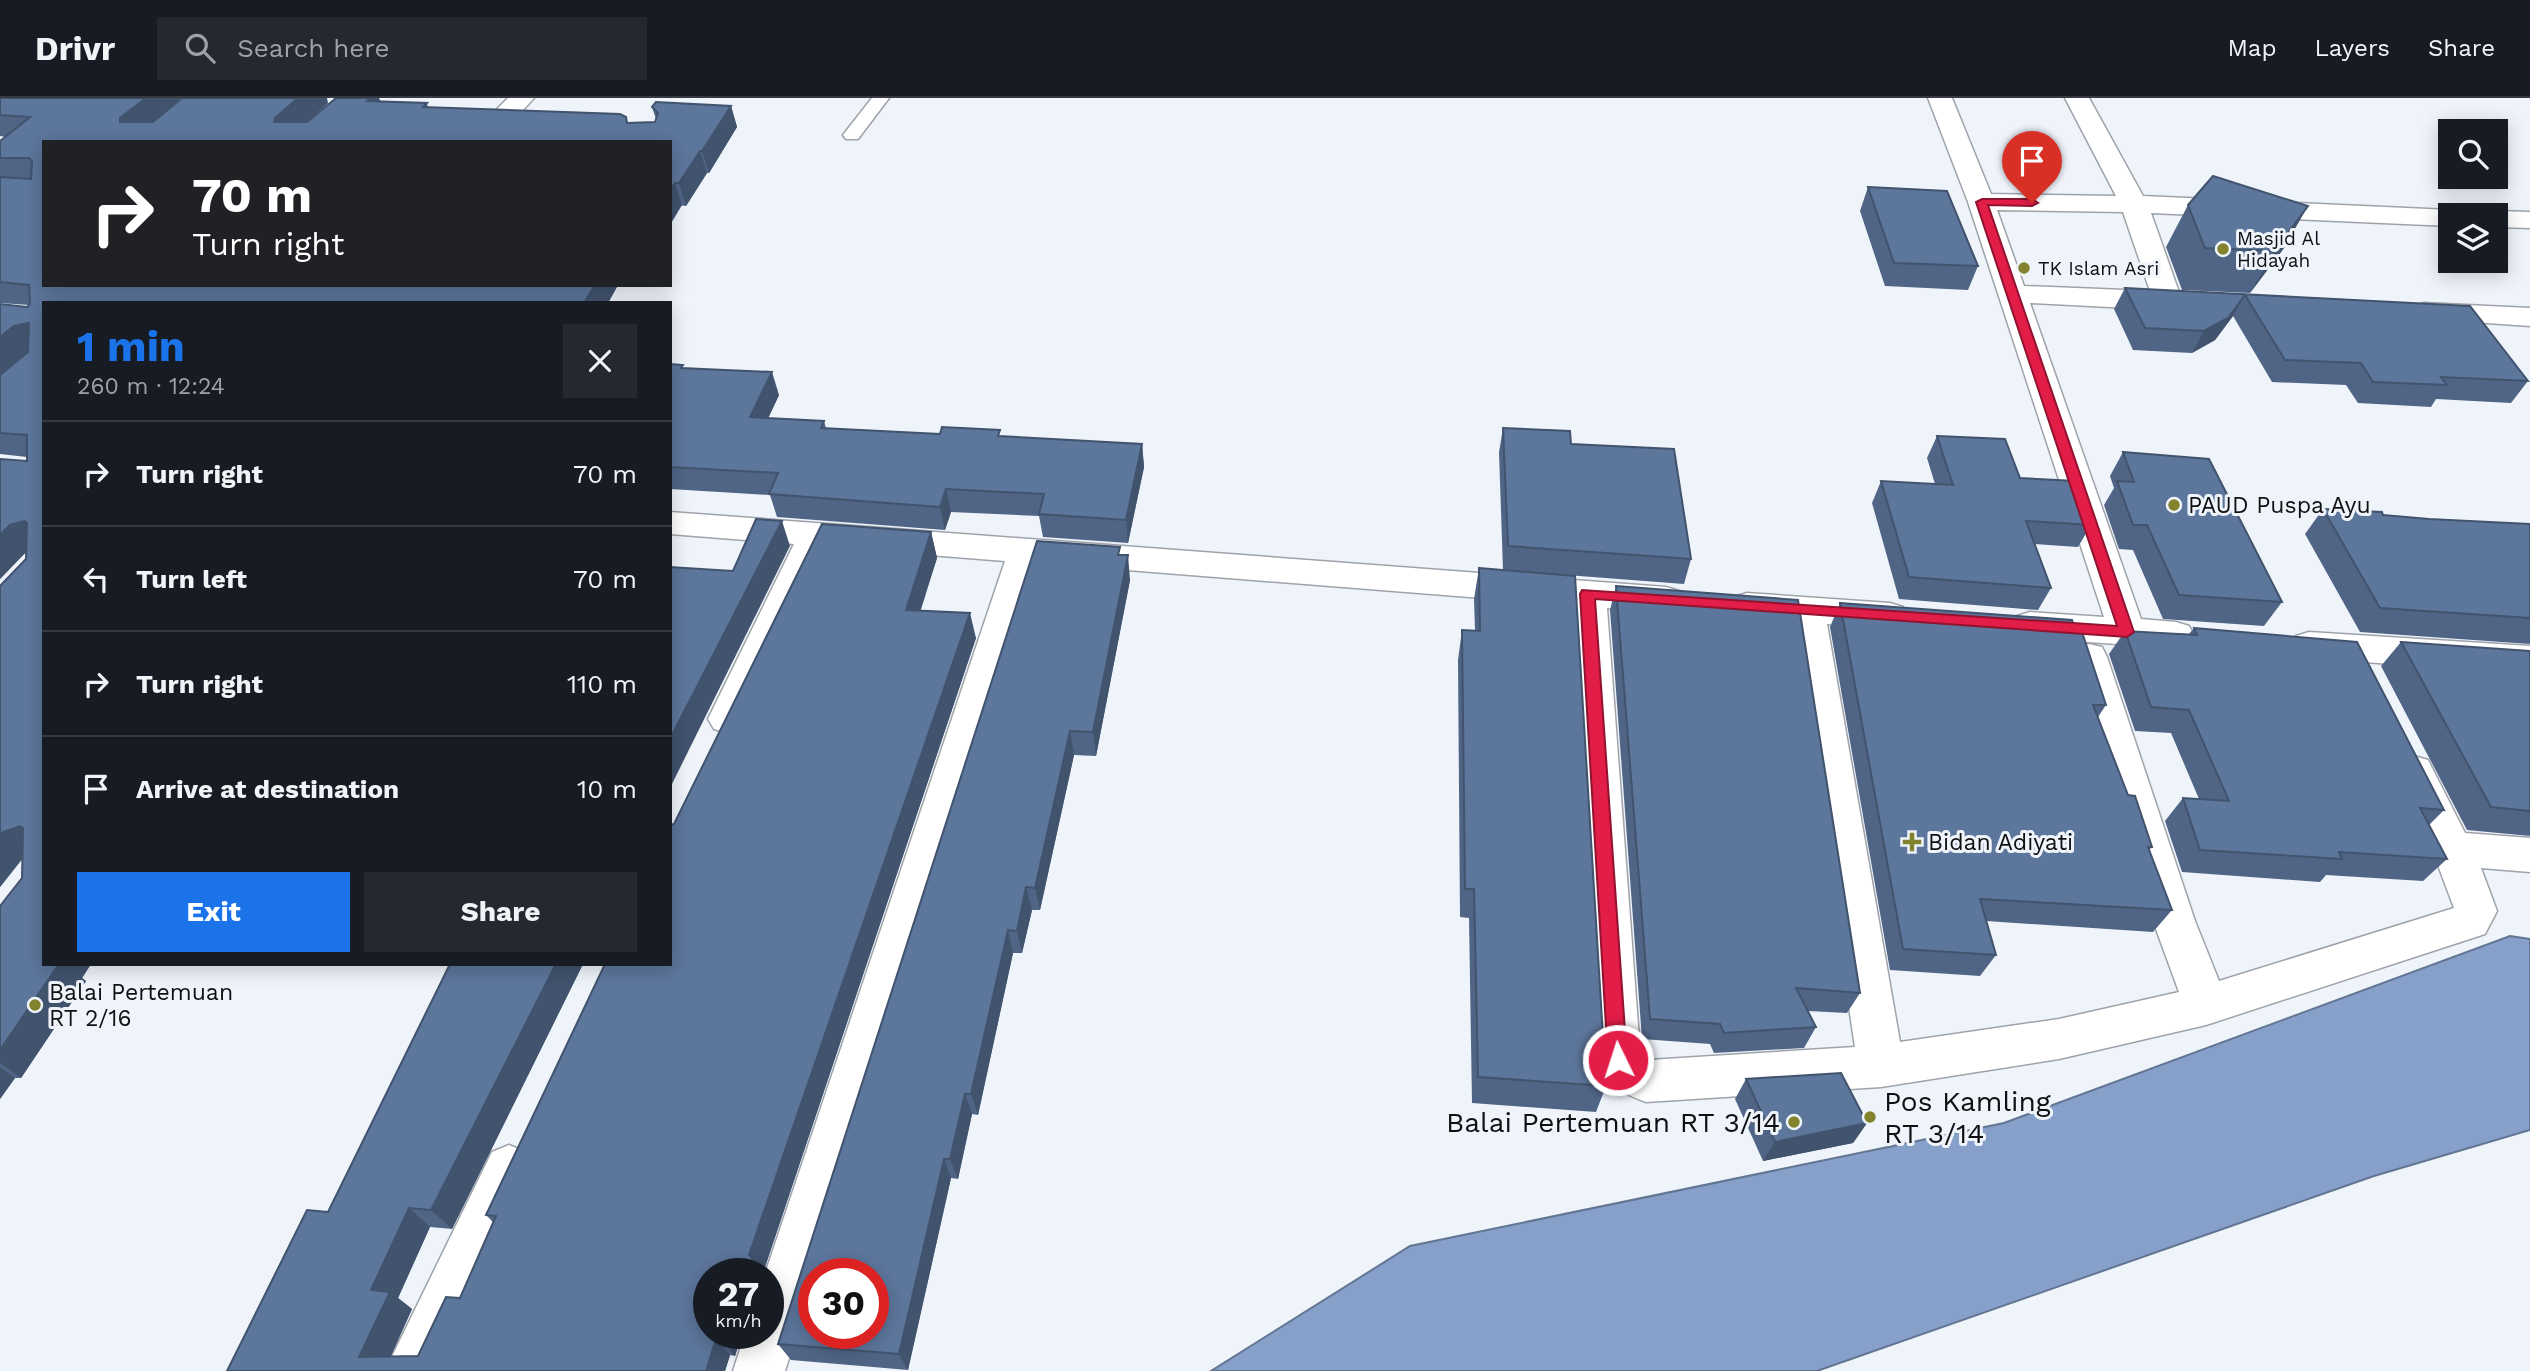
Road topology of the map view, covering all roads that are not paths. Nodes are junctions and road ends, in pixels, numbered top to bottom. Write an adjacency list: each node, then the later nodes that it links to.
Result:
1 (881, 98): 5 (lane)
2 (1940, 98): 8 (street)
3 (2077, 98): 9 (street)
4 (518, 111): 6 (street); 7 (street)
5 (852, 135)
6 (460, 140)
7 (464, 140)
8 (1982, 202): 9 (street); 13 (street)
9 (2134, 204): 10 (street); 13 (street)
10 (2438, 217)
11 (2508, 219): 12 (street)
12 (2530, 220)
13 (2013, 294): 24 (street)
14 (2395, 311): 15 (street)
15 (2530, 317)
16 (672, 523): 17 (street)
17 (816, 535): 18 (street); 31 (street)
18 (1025, 552): 19 (street); 38 (street)
19 (1588, 594): 20 (street); 35 (street)
20 (1807, 610): 21 (street); 35 (street)
21 (1916, 618)
22 (1998, 623): 23 (street)
23 (2080, 629): 24 (street); 34 (street)
24 (2127, 632): 25 (street)
25 (2211, 638)
26 (2281, 643): 27 (street)
27 (2350, 648): 28 (street); 29 (street)
28 (2530, 660)
29 (2369, 683)
30 (2399, 743): 32 (street)
31 (713, 747)
32 (2453, 849): 33 (street); 34 (street)
33 (2530, 855)
34 (2206, 1005): 35 (street)
35 (1881, 1066)
36 (530, 1125): 37 (street)
37 (411, 1371)
38 (759, 1371)

